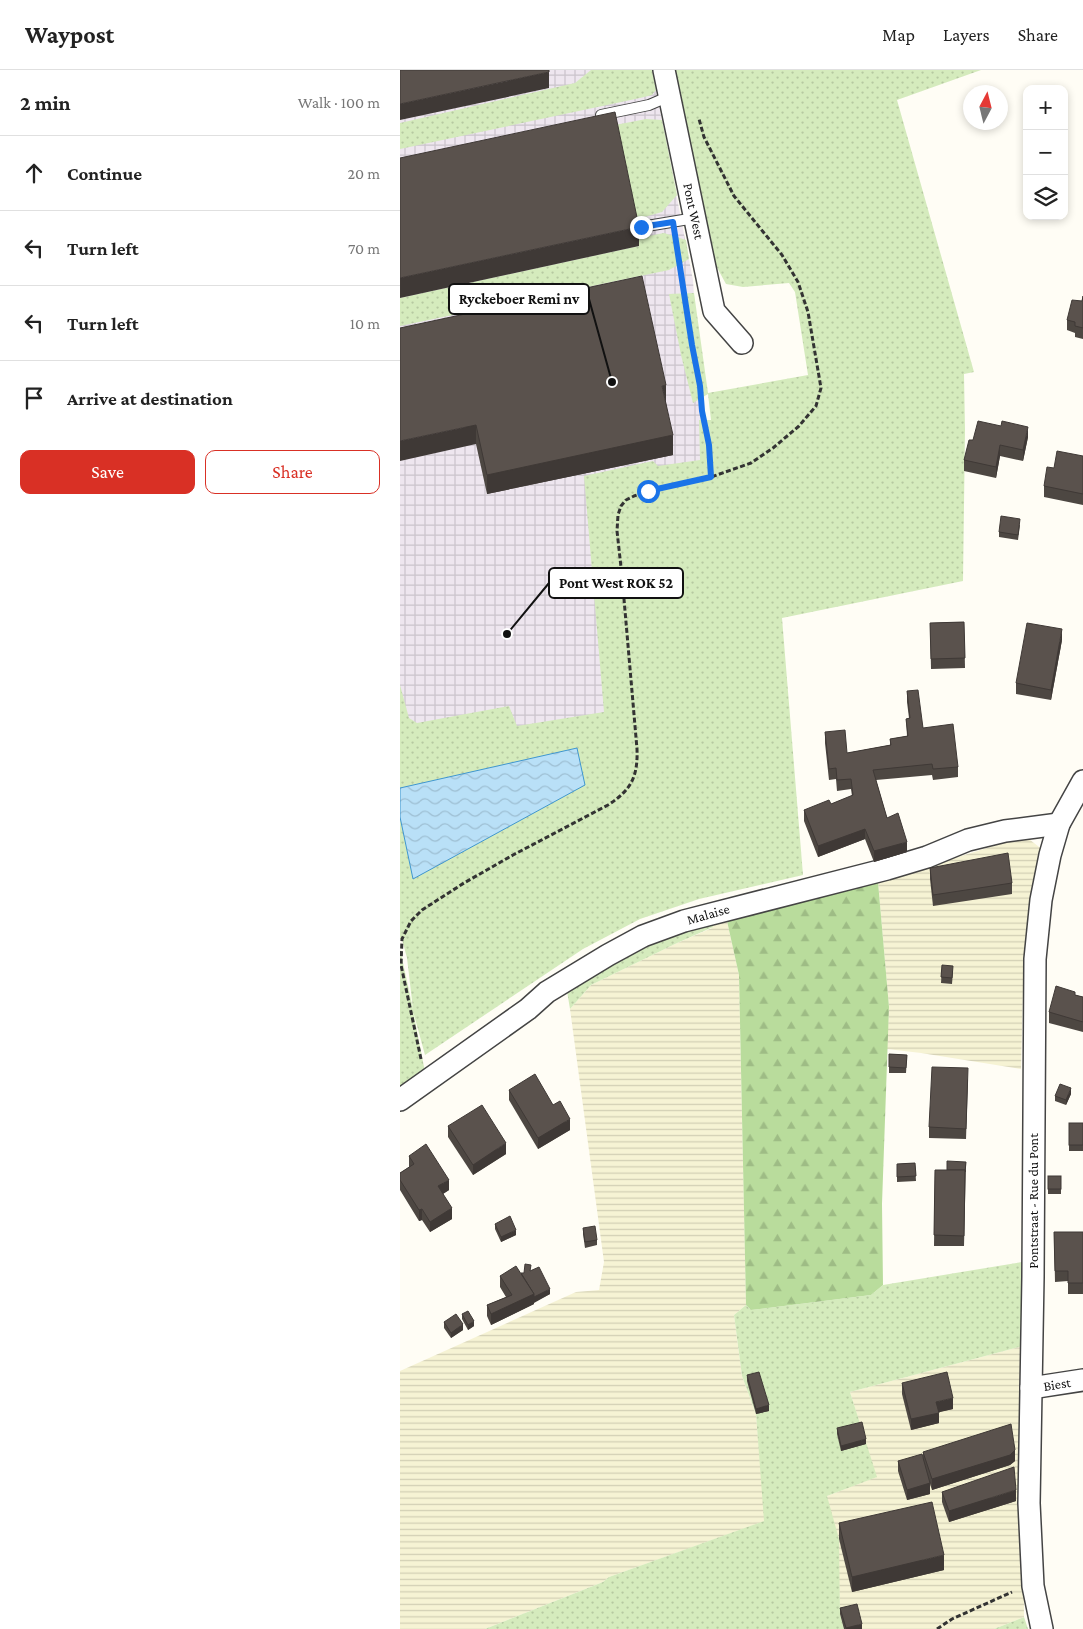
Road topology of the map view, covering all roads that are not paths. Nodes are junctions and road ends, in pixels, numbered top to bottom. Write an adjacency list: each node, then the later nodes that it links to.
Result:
1 (664, 70): 2 (street, Pont West)
2 (670, 96): 3 (lane); 4 (street, Pont West)
3 (592, 118)
4 (695, 218): 5 (lane); 6 (street, Pont West)
5 (641, 227)
6 (742, 343)
7 (1083, 781): 8 (street, Pontstraat - Rue du Pont)
8 (1059, 824): 9 (street, Malaise); 11 (street, Pontstraat - Rue du Pont)
9 (400, 1100)
10 (1083, 1380): 11 (street, Biest)
11 (1031, 1388): 12 (street, Pontstraat - Rue du Pont)
12 (1042, 1629)

